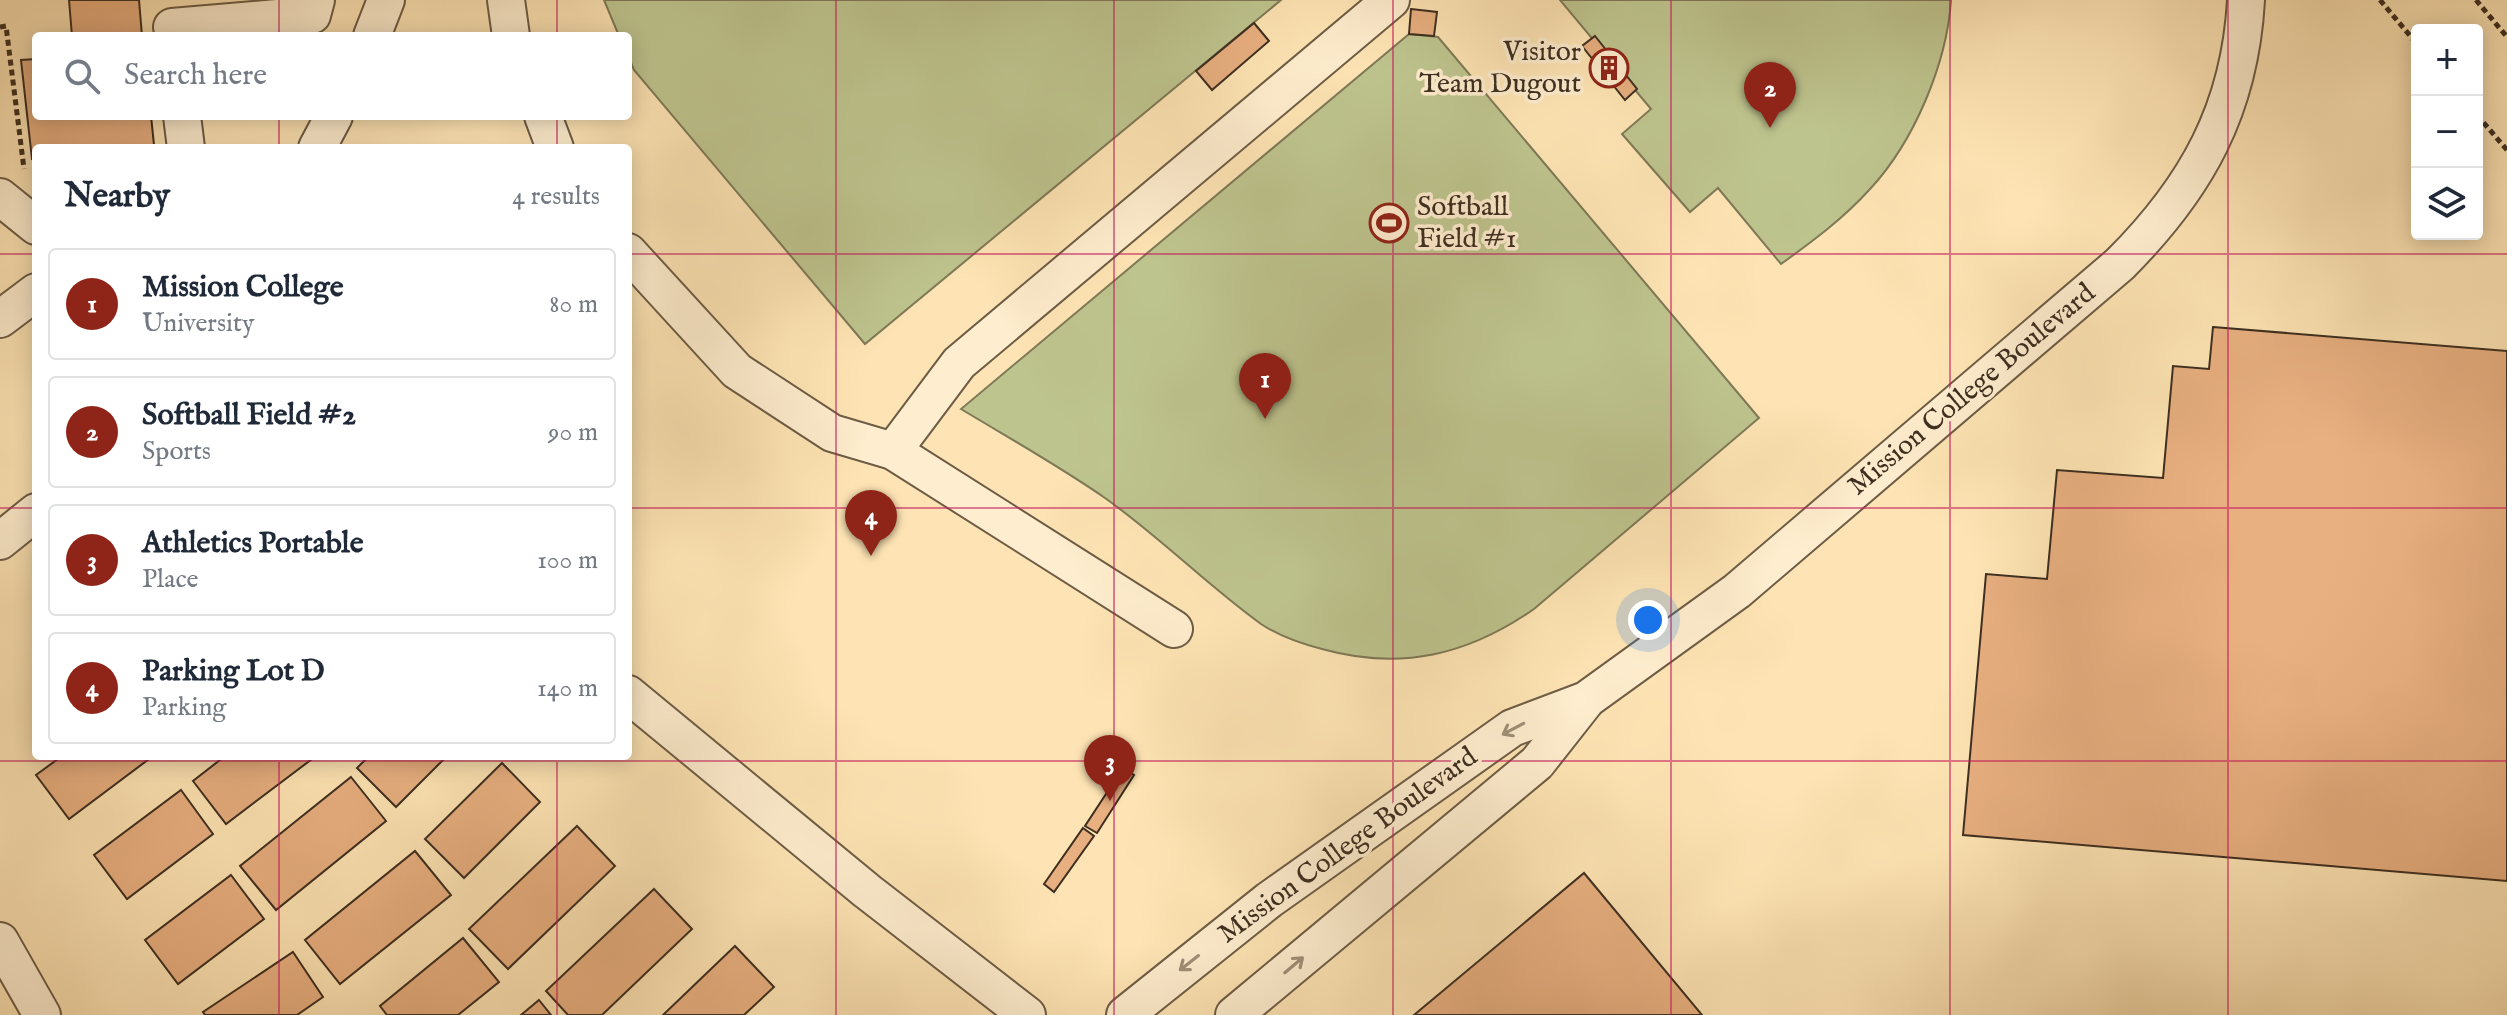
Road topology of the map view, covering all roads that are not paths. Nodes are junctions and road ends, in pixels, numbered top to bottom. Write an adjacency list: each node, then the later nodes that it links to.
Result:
1 (316, 0): 6 (street)
2 (386, 0): 7 (street)
3 (506, 0): 8 (street)
4 (1391, 0): 20 (street)
5 (2246, 0): 25 (street, Mission College Boulevard)
6 (171, 21)
7 (374, 32)
8 (510, 32)
9 (182, 120): 12 (street)
10 (332, 120): 13 (street)
11 (544, 120): 14 (street)
12 (186, 144)
13 (319, 144)
14 (554, 144)
15 (0, 197): 16 (street)
16 (32, 223)
17 (632, 256): 20 (street)
18 (32, 295): 19 (street)
19 (0, 319)
20 (893, 451): 23 (street)
21 (32, 515): 22 (street)
22 (0, 541)
23 (1174, 629)
24 (632, 697): 28 (street)
25 (1586, 700): 29 (street, Mission College Boulevard, one-way to 29); 30 (street, Mission College Boulevard, one-way to 25)
26 (0, 941): 27 (street)
27 (42, 1015)
28 (1027, 1015)
29 (1125, 1015)
30 (1234, 1015)

